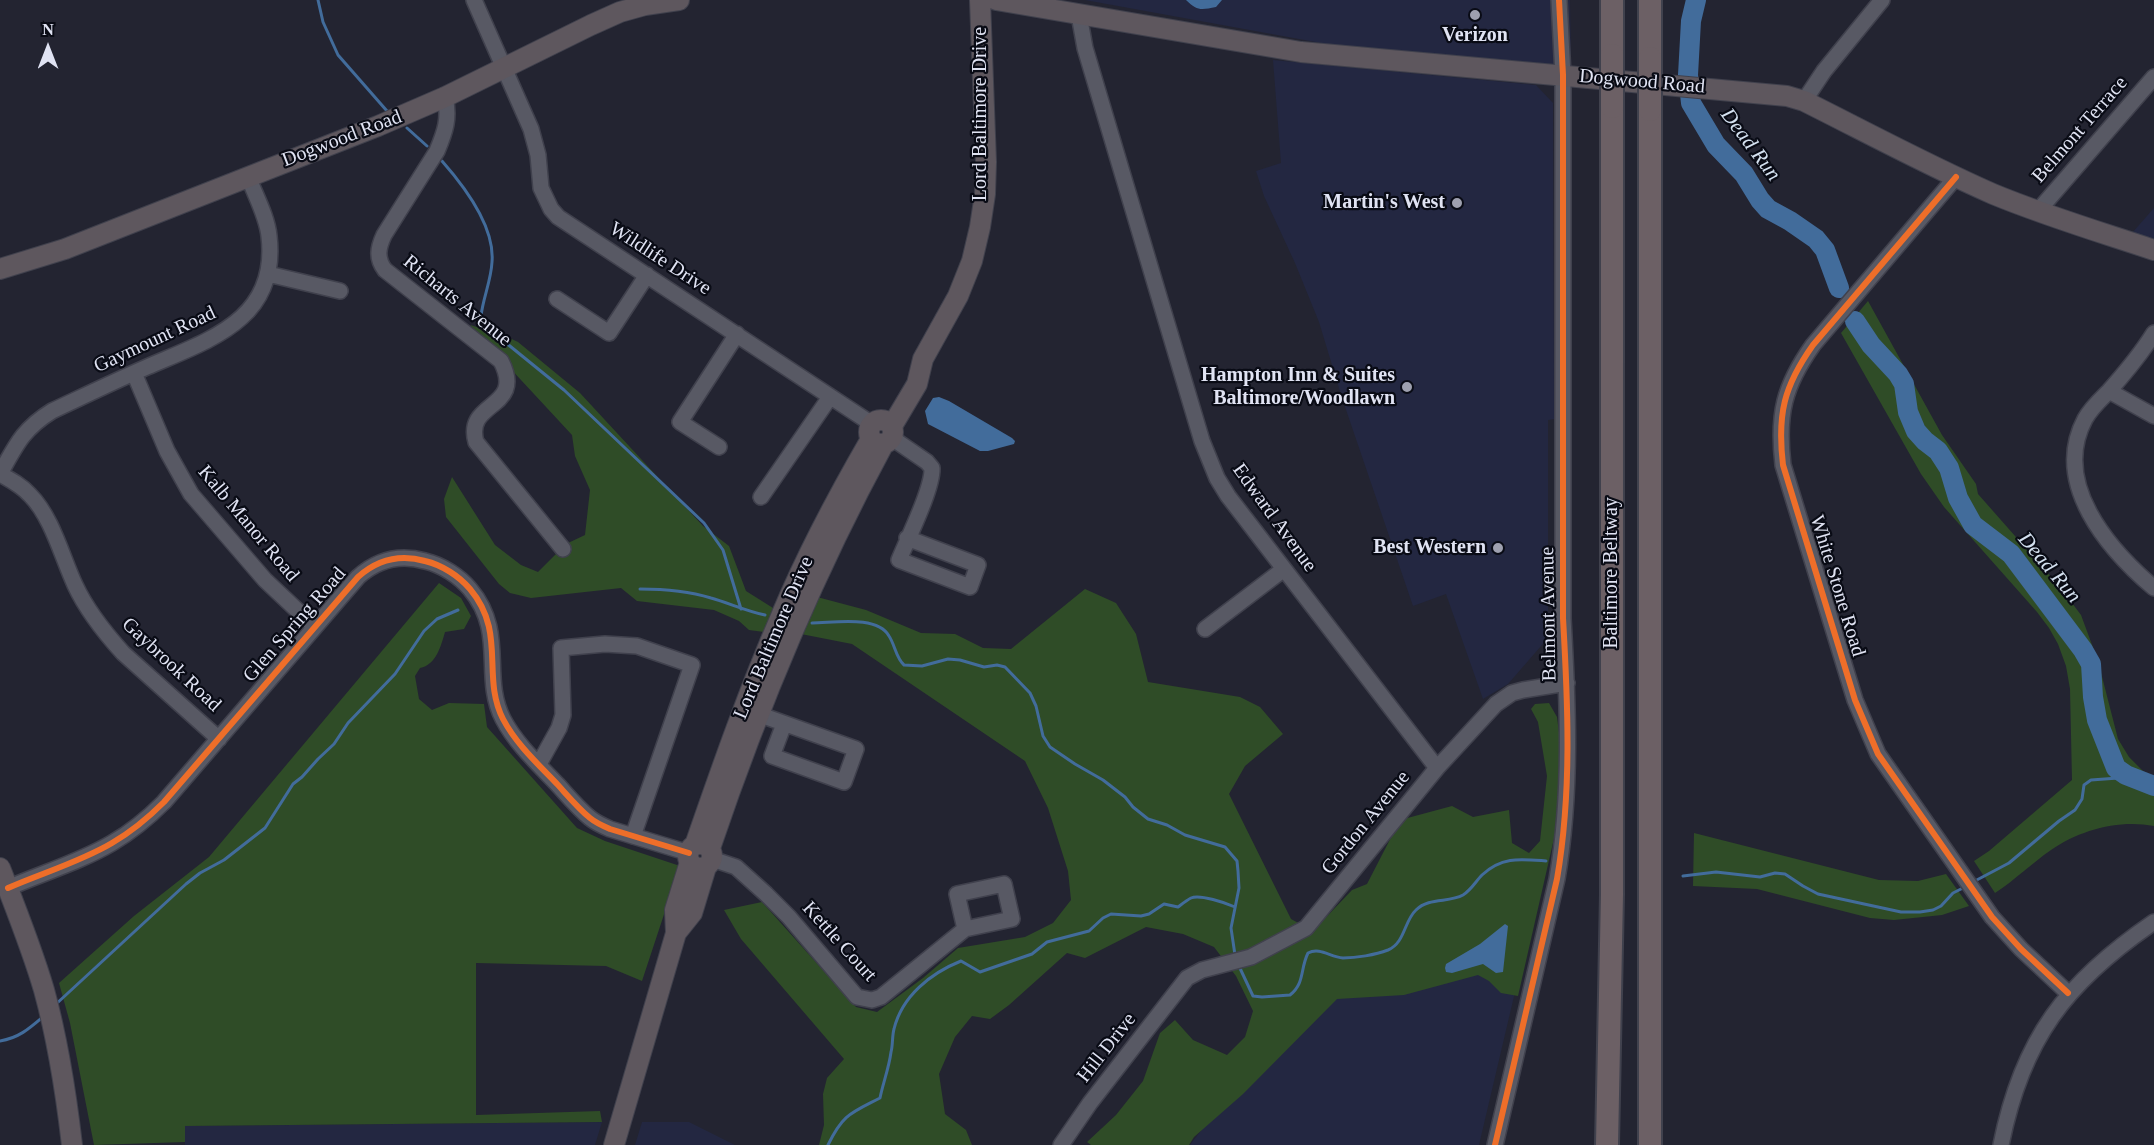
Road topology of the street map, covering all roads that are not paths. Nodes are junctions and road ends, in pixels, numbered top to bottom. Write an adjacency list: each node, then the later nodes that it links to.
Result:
1 (474, 0): 10 (street, Wildlife Drive)
2 (679, 0): 10 (main road, Dogwood Road)
3 (980, 0): 30 (main road, Lord Baltimore Drive)
4 (996, 0): 9 (main road, Dogwood Road)
5 (1559, 0): 11 (street, Belmont Avenue)
6 (1612, 0): 59 (highway, Baltimore Beltway, bridge)
7 (1650, 0): 54 (highway, Baltimore Beltway, bridge)
8 (1882, 0): 14 (street)
9 (1079, 15): 11 (main road, Dogwood Road); 36 (street, Edward Avenue)
10 (505, 69): 13 (main road, Dogwood Road); 21 (street, Wildlife Drive)
11 (1563, 75): 14 (main road, Dogwood Road); 40 (street, Belmont Avenue)
12 (2154, 77): 17 (street, Belmont Terrace)
13 (445, 97): 15 (main road, Dogwood Road); 35 (street, Richarts Avenue)
14 (1804, 101): 16 (main road, Dogwood Road)
15 (248, 176): 19 (main road, Dogwood Road); 20 (street, Gaymount Road)
16 (1956, 177): 17 (main road, Dogwood Road); 53 (street, White Stone Road)
17 (2037, 211): 18 (main road, Dogwood Road)
18 (2154, 250)
19 (0, 269)
20 (268, 274): 22 (street); 26 (street, Gaymount Road)
21 (647, 275): 23 (street); 25 (street, Wildlife Drive)
22 (340, 291)
23 (557, 299)
24 (2154, 333): 27 (street)
25 (736, 334): 28 (street, Wildlife Drive); 31 (street)
26 (134, 373): 32 (street, Gaymount Road); 38 (street, Kalb Manor Road)
27 (2109, 391): 29 (street); 37 (street)
28 (830, 397): 30 (street, Wildlife Drive); 33 (street)
29 (2154, 416)
30 (882, 432): 34 (street, Wildlife Drive); 41 (main road, Lord Baltimore Drive); 47 (main road, Lord Baltimore Drive)
31 (719, 447)
32 (0, 474): 43 (street, Gaybrook Road)
33 (761, 497)
34 (907, 538): 34 (street, Wildlife Drive)
35 (562, 549)
36 (1284, 569): 39 (street); 45 (street, Edward Avenue)
37 (2154, 588)
38 (315, 627): 43 (street, Glen Spring Road); 44 (street, Glen Spring Road)
39 (1204, 629)
40 (1566, 683): 45 (street, Gordon Avenue); 58 (street, Belmont Avenue)
41 (758, 714): 42 (street); 47 (main road, Lord Baltimore Drive)
42 (784, 724): 42 (street)
43 (219, 739): 49 (street, Glen Spring Road)
44 (539, 765): 46 (street, Glen Spring Road); 46 (street)
45 (1437, 768): 52 (street, Gordon Avenue)
46 (633, 836): 47 (street, Glen Spring Road)
47 (700, 856): 51 (street, Kettle Court); 56 (main road, Lord Baltimore Drive)
48 (0, 868): 49 (main road)
49 (8, 888): 55 (main road)
50 (2154, 922): 53 (street)
51 (965, 929)
52 (1187, 978): 57 (street, Hill Drive)
53 (2068, 993): 62 (street)
54 (1650, 1050): 60 (highway, Baltimore Beltway); 61 (highway)
55 (72, 1145)
56 (614, 1145)
57 (1061, 1145)
58 (1495, 1145)
59 (1607, 1145)
60 (1650, 1145)
61 (1659, 1145)
62 (2001, 1145)

